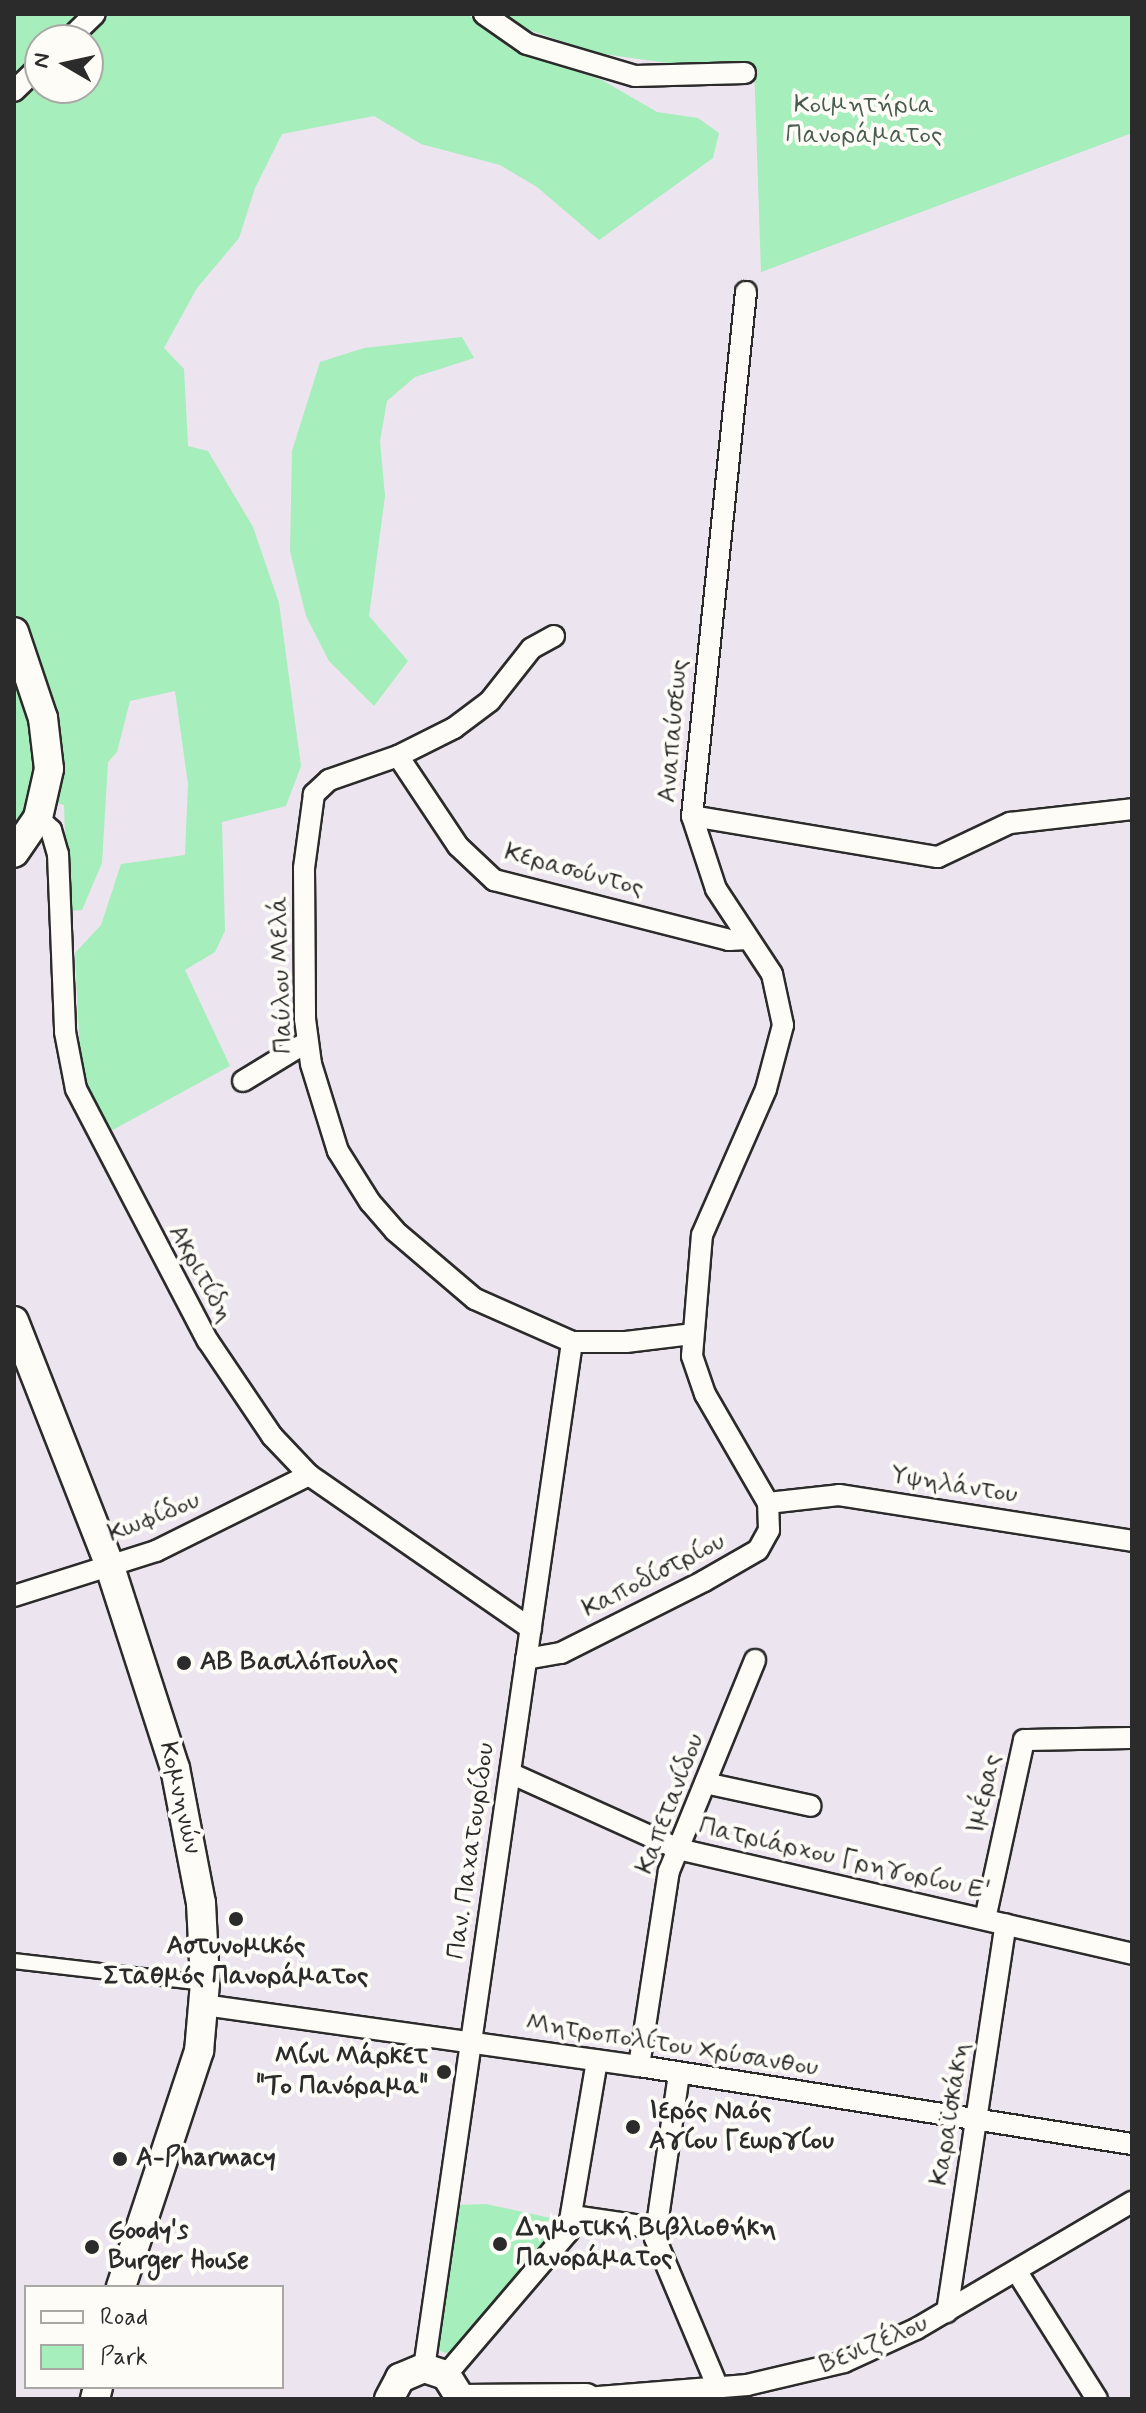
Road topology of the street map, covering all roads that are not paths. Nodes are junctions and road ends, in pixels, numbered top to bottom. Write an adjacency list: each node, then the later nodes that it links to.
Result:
1 (484, 14): 2 (street)
2 (745, 73)
3 (746, 292): 8 (street, Αναπαύσεως)
4 (14, 632): 9 (main road)
5 (554, 636): 6 (street, Παύλου Μελά)
6 (398, 756): 11 (street, Κερασούντος); 12 (street, Παύλου Μελά)
7 (1132, 809): 8 (street)
8 (692, 816): 11 (street, Αναπαύσεως)
9 (38, 818): 10 (main road); 17 (street, Ακριτίδη)
10 (14, 853)
11 (747, 939): 15 (street, Αναπαύσεως)
12 (307, 1042): 13 (street); 16 (street, Παύλου Μελά)
13 (243, 1081)
14 (14, 1321): 20 (main road, Κομνηνών)
15 (692, 1334): 16 (street, Παύλου Μελά); 18 (street, Αναπαύσεως)
16 (572, 1342): 22 (street, Παν. Παχατουρίδου)
17 (309, 1475): 20 (street, Κωφίδου); 22 (street, Ακριτίδη)
18 (768, 1503): 19 (street, Υψηλάντου); 23 (street, Καποδίστρίου)
19 (1132, 1541)
20 (109, 1564): 21 (street, Κωφίδου); 34 (main road, Κομνηνών)
21 (14, 1596)
22 (531, 1629): 23 (street, Παν. Παχατουρίδου)
23 (526, 1659): 26 (street, Παν. Παχατουρίδου)
24 (755, 1660): 27 (street, Καπετανίδου)
25 (1132, 1738): 30 (street, Ιμέρας)
26 (510, 1773): 29 (street, Πατριάρχου Γρηγορίου Ε'); 35 (street, Παν. Παχατουρίδου)
27 (705, 1783): 28 (street); 29 (street, Καπετανίδου)
28 (811, 1806)
29 (678, 1849): 30 (street, Πατριάρχου Γρηγορίου Ε'); 37 (street, Καπετανίδου)
30 (985, 1919): 31 (street, Πατριάρχου Γρηγορίου Ε')
31 (1006, 1924): 32 (street, Πατριάρχου Γρηγορίου Ε'); 39 (street, Καραϊσκάκη)
32 (1132, 1954)
33 (14, 1961): 34 (street)
34 (205, 1994): 35 (street, Μητροπολίτου Χρύσανθου); 45 (main road, Κομνηνών)
35 (471, 2043): 36 (street, Μητροπολίτου Χρύσανθου); 47 (street, Παν. Παχατουρίδου)
36 (597, 2060): 37 (street, Μητροπολίτου Χρύσανθου); 42 (street)
37 (639, 2066): 38 (street, Μητροπολίτου Χρύσανθου)
38 (679, 2074): 39 (street, Μητροπολίτου Χρύσανθου); 43 (street)
39 (977, 2118): 40 (street, Μητροπολίτου Χρύσανθου); 46 (street, Καραϊσκάκη)
40 (1132, 2144)
41 (1132, 2202): 44 (street, Βενιζέλου)
42 (574, 2216): 43 (street); 47 (street)
43 (655, 2228): 48 (street)
44 (1017, 2272): 46 (street, Βενιζέλου); 52 (street)
45 (122, 2285)
46 (947, 2312): 48 (street, Βενιζέλου)
47 (435, 2371): 49 (main road); 50 (main road)
48 (718, 2388): 51 (street, Βενιζέλου)
49 (389, 2399)
50 (461, 2399): 51 (main road, Βενιζέλου)
51 (585, 2399)
52 (1097, 2399)

